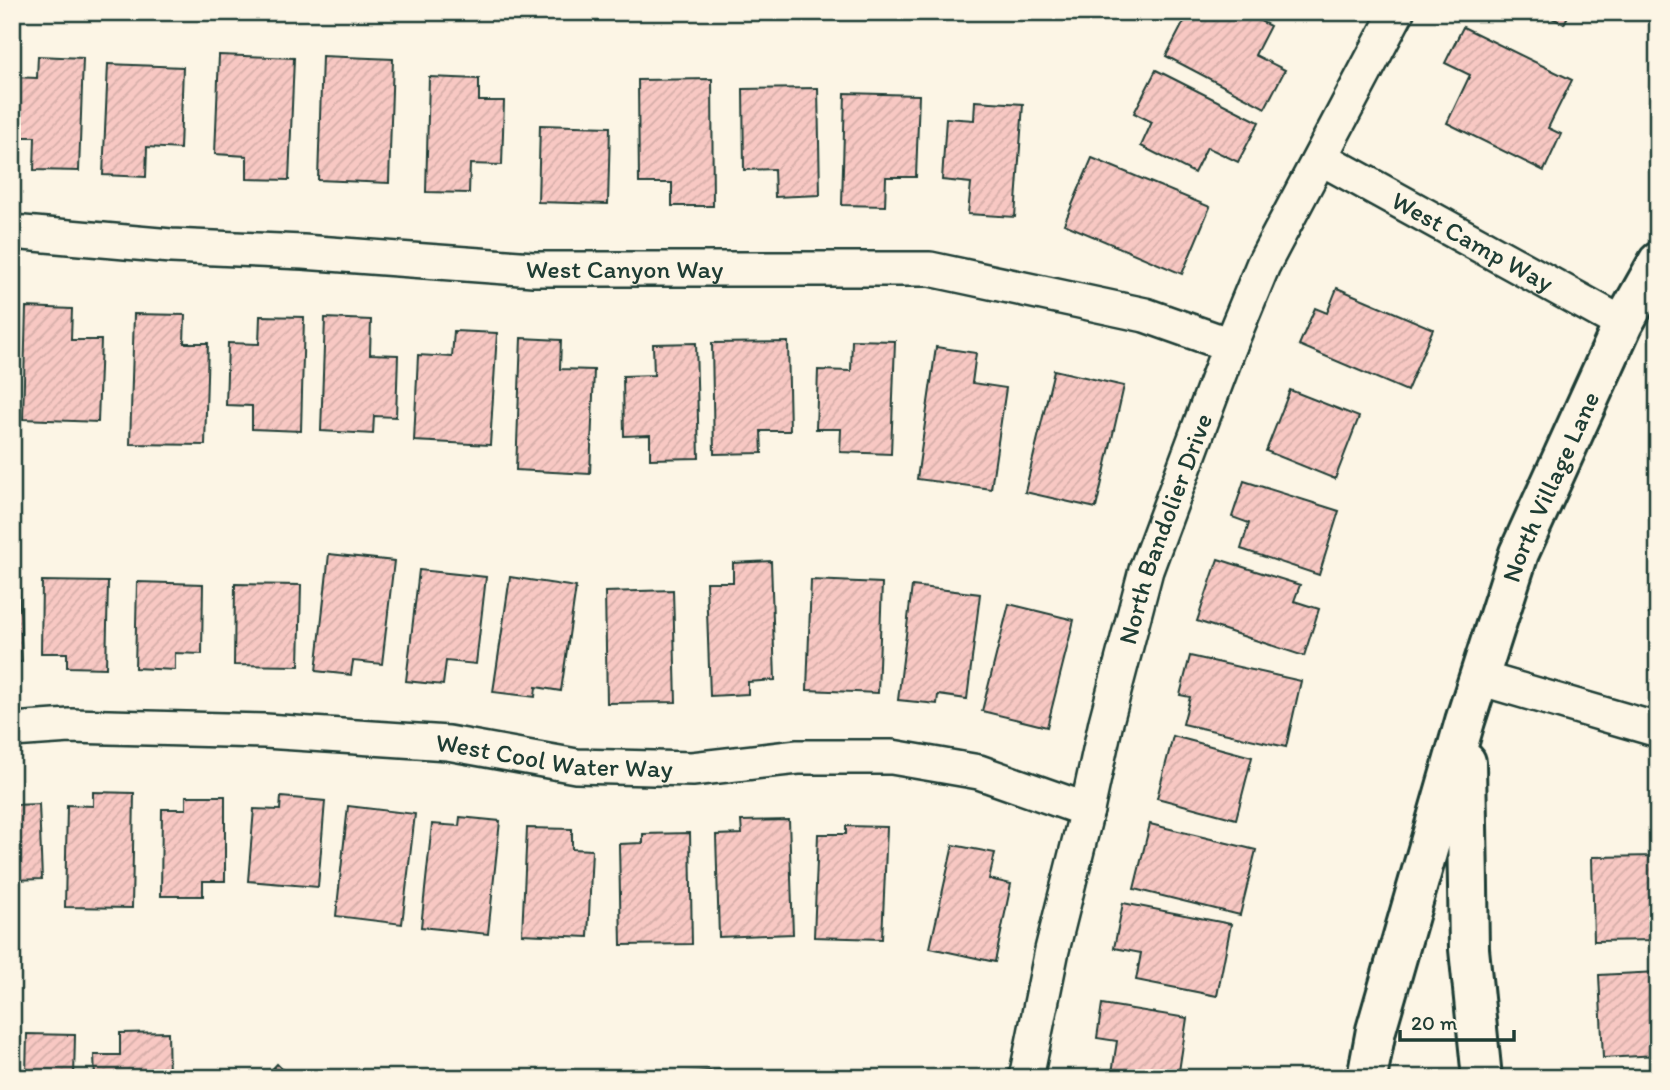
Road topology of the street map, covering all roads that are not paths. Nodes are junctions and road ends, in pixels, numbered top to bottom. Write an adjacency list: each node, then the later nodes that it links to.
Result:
1 (1397, 12): 2 (street, North Bandolier Drive)
2 (1321, 158): 5 (street, West Camp Way); 6 (street, North Bandolier Drive)
3 (12, 232): 6 (street, West Canyon Way)
4 (1658, 261): 5 (street, North Village Lane)
5 (1623, 324): 7 (street, North Village Lane)
6 (1230, 345): 11 (street, North Bandolier Drive)
7 (1479, 678): 8 (street, North Village Lane); 10 (street)
8 (1465, 721): 13 (street, North Village Lane); 14 (street, North Village Lane)
9 (12, 730): 11 (street, West Cool Water Way)
10 (1658, 730)
11 (1087, 810): 12 (street, North Bandolier Drive)
12 (1026, 1078)
13 (1367, 1078)
14 (1482, 1078)

